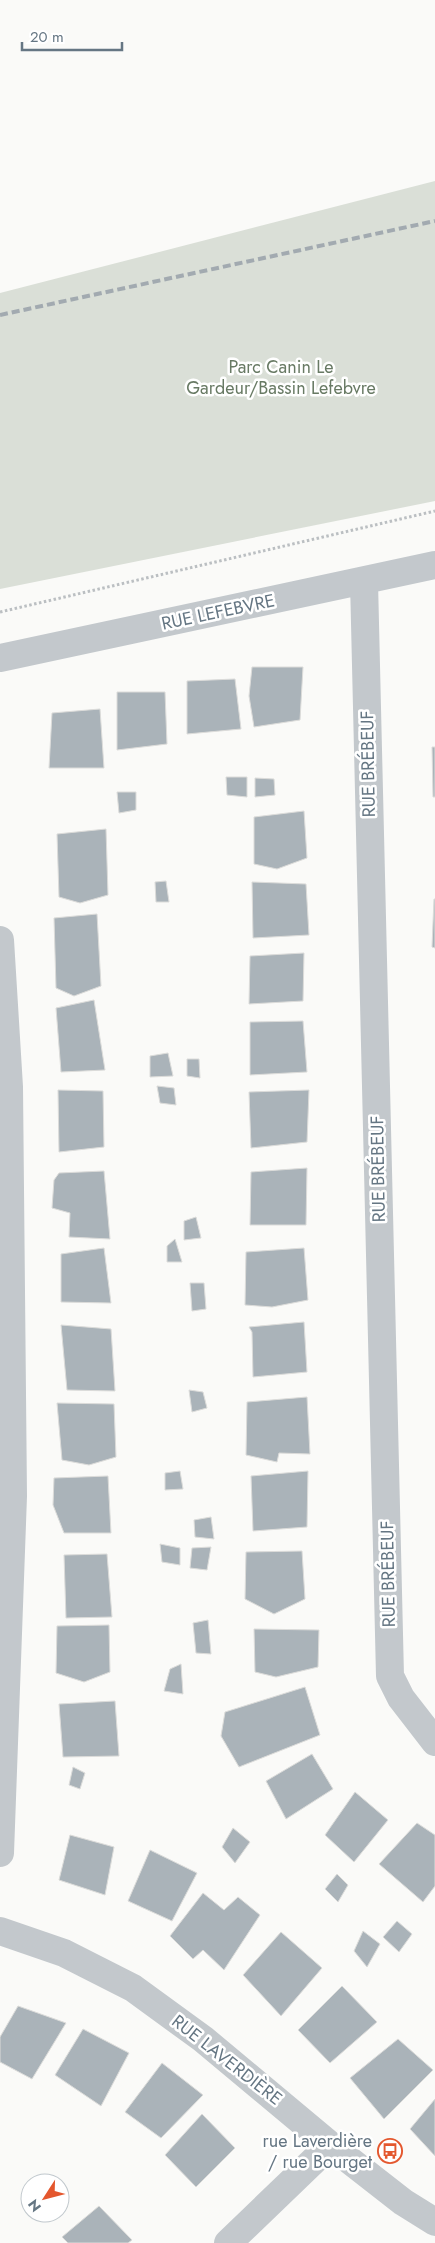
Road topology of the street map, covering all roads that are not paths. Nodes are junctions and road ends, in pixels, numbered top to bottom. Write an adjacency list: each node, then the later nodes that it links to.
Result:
1 (435, 565): 2 (street, RUE LEFEBVRE)
2 (364, 581): 3 (street, RUE LEFEBVRE); 7 (street, RUE BRÉBEUF)
3 (0, 658)
4 (0, 940): 5 (street)
5 (5, 1088): 6 (street)
6 (7, 1496): 8 (street)
7 (435, 1742)
8 (0, 1853)
9 (0, 1931): 10 (street, RUE LAVERDIÈRE)
10 (330, 2145): 11 (street, RUE LAVERDIÈRE); 12 (street)
11 (435, 2222)
12 (228, 2243)

